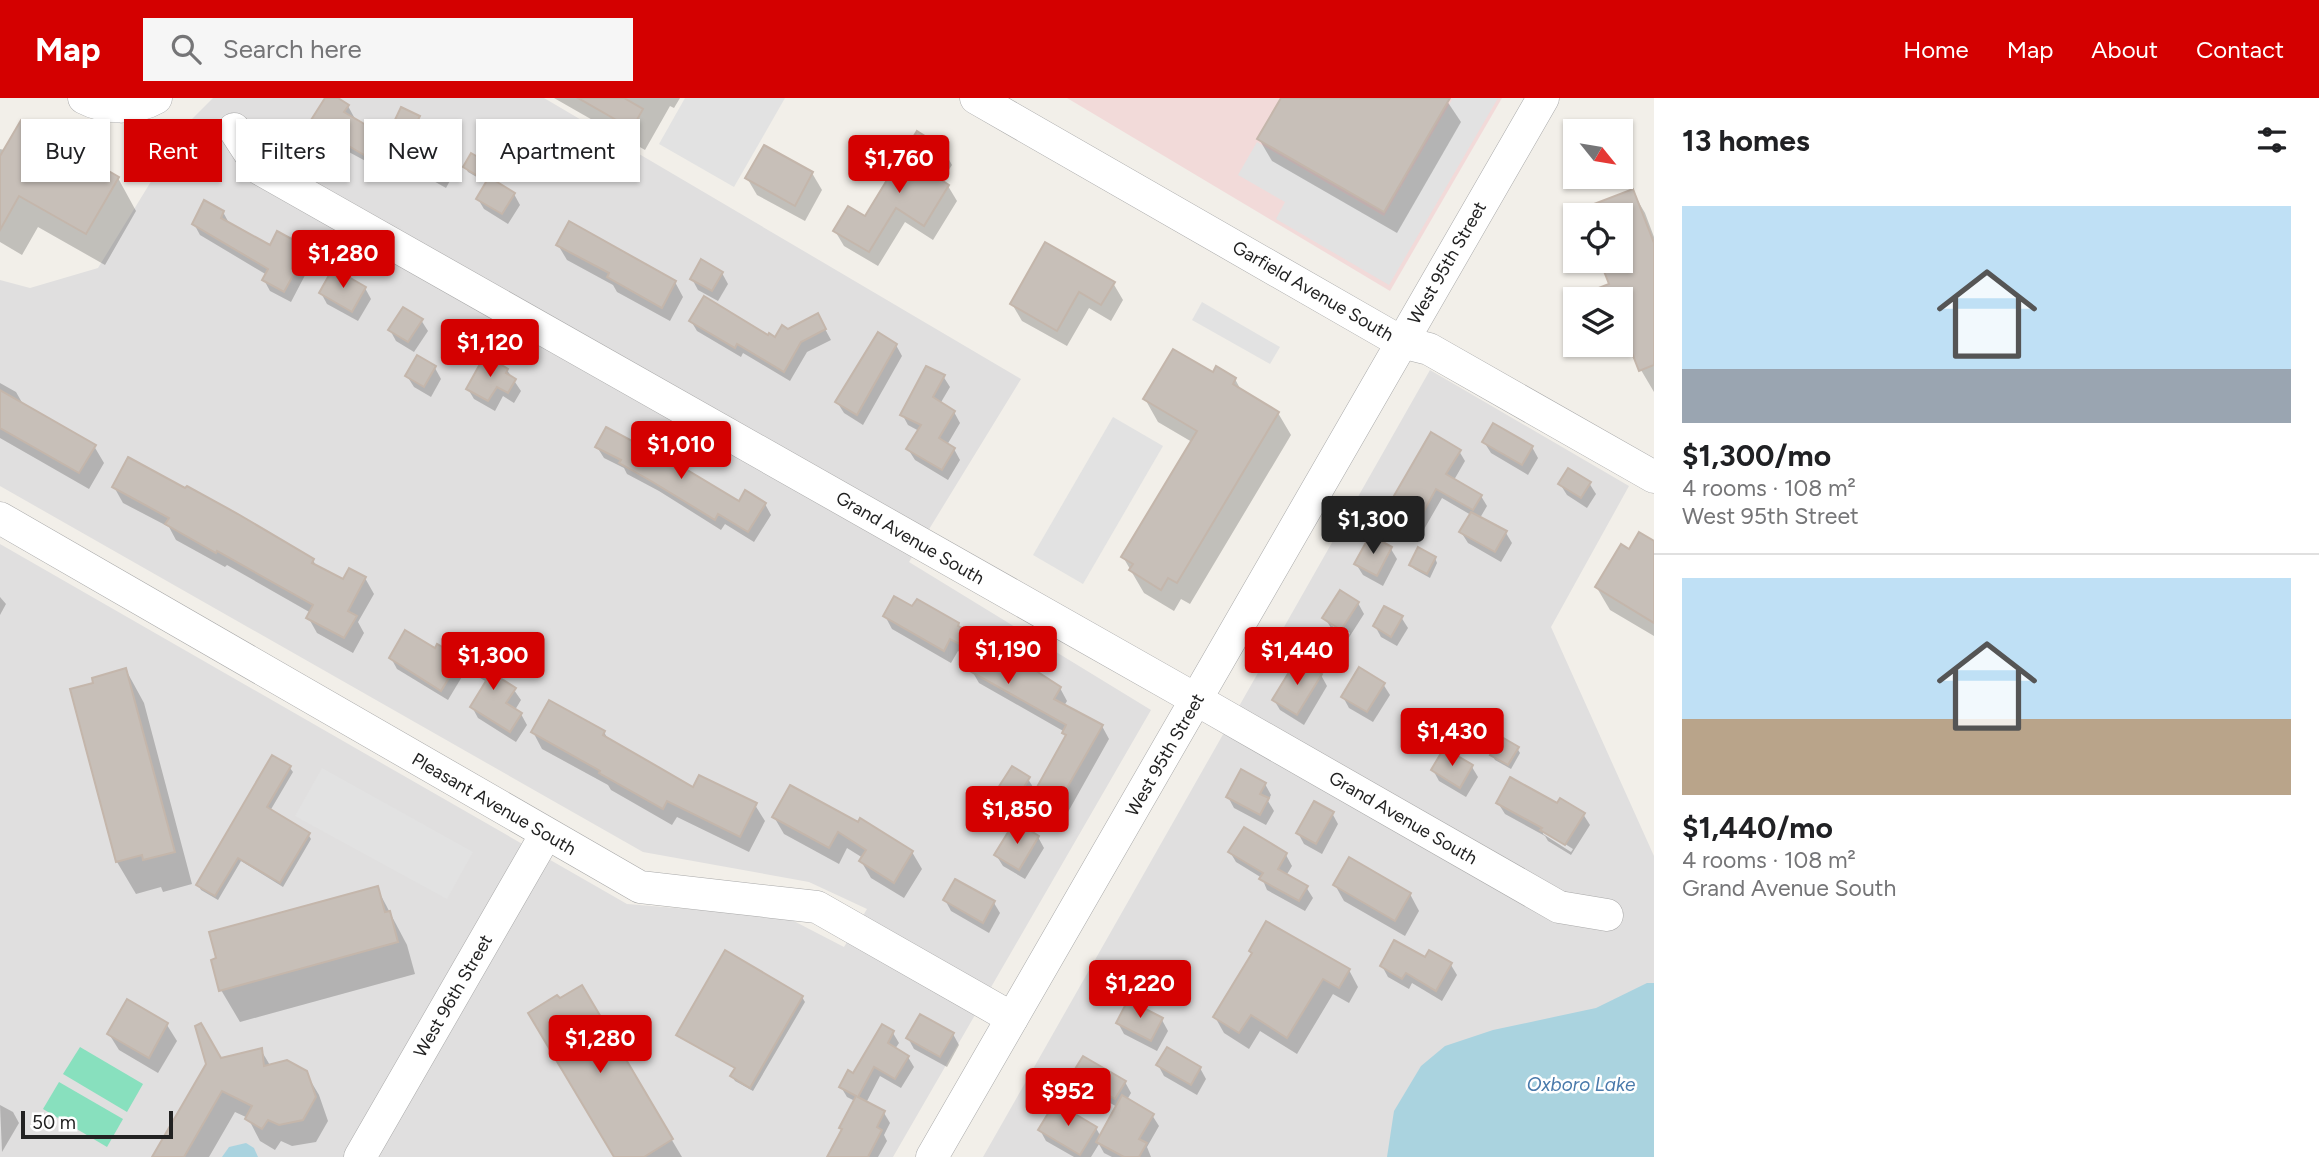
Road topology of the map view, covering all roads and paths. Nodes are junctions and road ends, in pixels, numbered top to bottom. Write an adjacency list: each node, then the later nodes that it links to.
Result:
1 (84, 98): 4 (street)
2 (976, 98): 6 (street, Garfield Avenue South)
3 (1543, 98): 6 (street, West 95th Street)
4 (151, 101)
5 (234, 129): 9 (street, Grand Avenue South)
6 (1401, 342): 7 (street, Garfield Avenue South); 9 (street, West 95th Street)
7 (1654, 477)
8 (0, 518): 10 (street, Pleasant Avenue South)
9 (1197, 700): 11 (street, Grand Avenue South); 12 (street, West 95th Street)
10 (547, 834): 12 (street, Pleasant Avenue South); 13 (street, West 96th Street)
11 (1607, 915)
12 (1012, 1018): 14 (street, West 95th Street)
13 (360, 1157)
14 (932, 1157)

